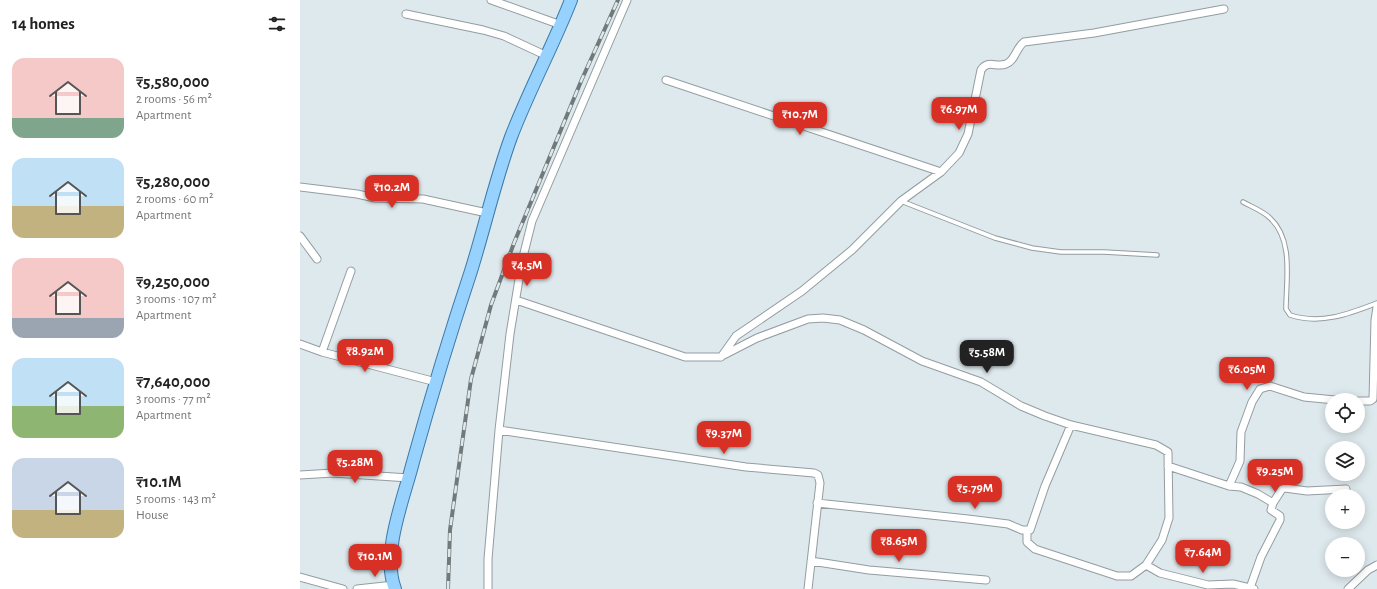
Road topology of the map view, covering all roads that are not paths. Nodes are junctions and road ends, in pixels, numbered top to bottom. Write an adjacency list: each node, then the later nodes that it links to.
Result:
1 (492, 0): 6 (street)
2 (571, 0): 6 (main road)
3 (627, 0): 18 (street)
4 (1224, 9): 9 (street)
5 (406, 14): 7 (street)
6 (561, 26): 7 (main road)
7 (547, 56): 13 (main road)
8 (666, 80): 9 (street)
9 (941, 172): 11 (street)
10 (300, 187): 13 (street)
11 (901, 202): 15 (lane); 24 (street)
12 (1243, 202): 19 (lane)
13 (488, 213): 25 (main road)
14 (300, 236): 16 (street)
15 (1157, 255)
16 (317, 259)
17 (351, 271): 23 (street)
18 (516, 300): 24 (street); 29 (street)
19 (1377, 303)
20 (1377, 307): 21 (street)
21 (1376, 343): 27 (street)
22 (300, 344): 23 (street)
23 (322, 352): 25 (street)
24 (720, 357): 28 (street)
25 (436, 382): 32 (main road)
26 (1325, 399): 33 (street)
27 (1365, 401)
28 (1071, 425): 30 (street); 37 (street)
29 (499, 430): 35 (street); 47 (street)
30 (1168, 466): 33 (street); 40 (street)
31 (300, 475): 32 (street)
32 (409, 478): 43 (main road)
33 (1229, 486): 36 (street)
34 (1325, 490): 36 (street)
35 (817, 503): 37 (street); 38 (street)
36 (1273, 504): 44 (street)
37 (1027, 531): 40 (street)
38 (811, 561): 42 (street); 48 (street)
39 (1377, 565): 49 (street)
40 (1146, 566): 44 (street)
41 (300, 577): 45 (street)
42 (986, 580)
43 (394, 587): 46 (street)
44 (1253, 588)
45 (343, 589)
46 (357, 589)
47 (488, 589)
48 (808, 589)
49 (1348, 589)

